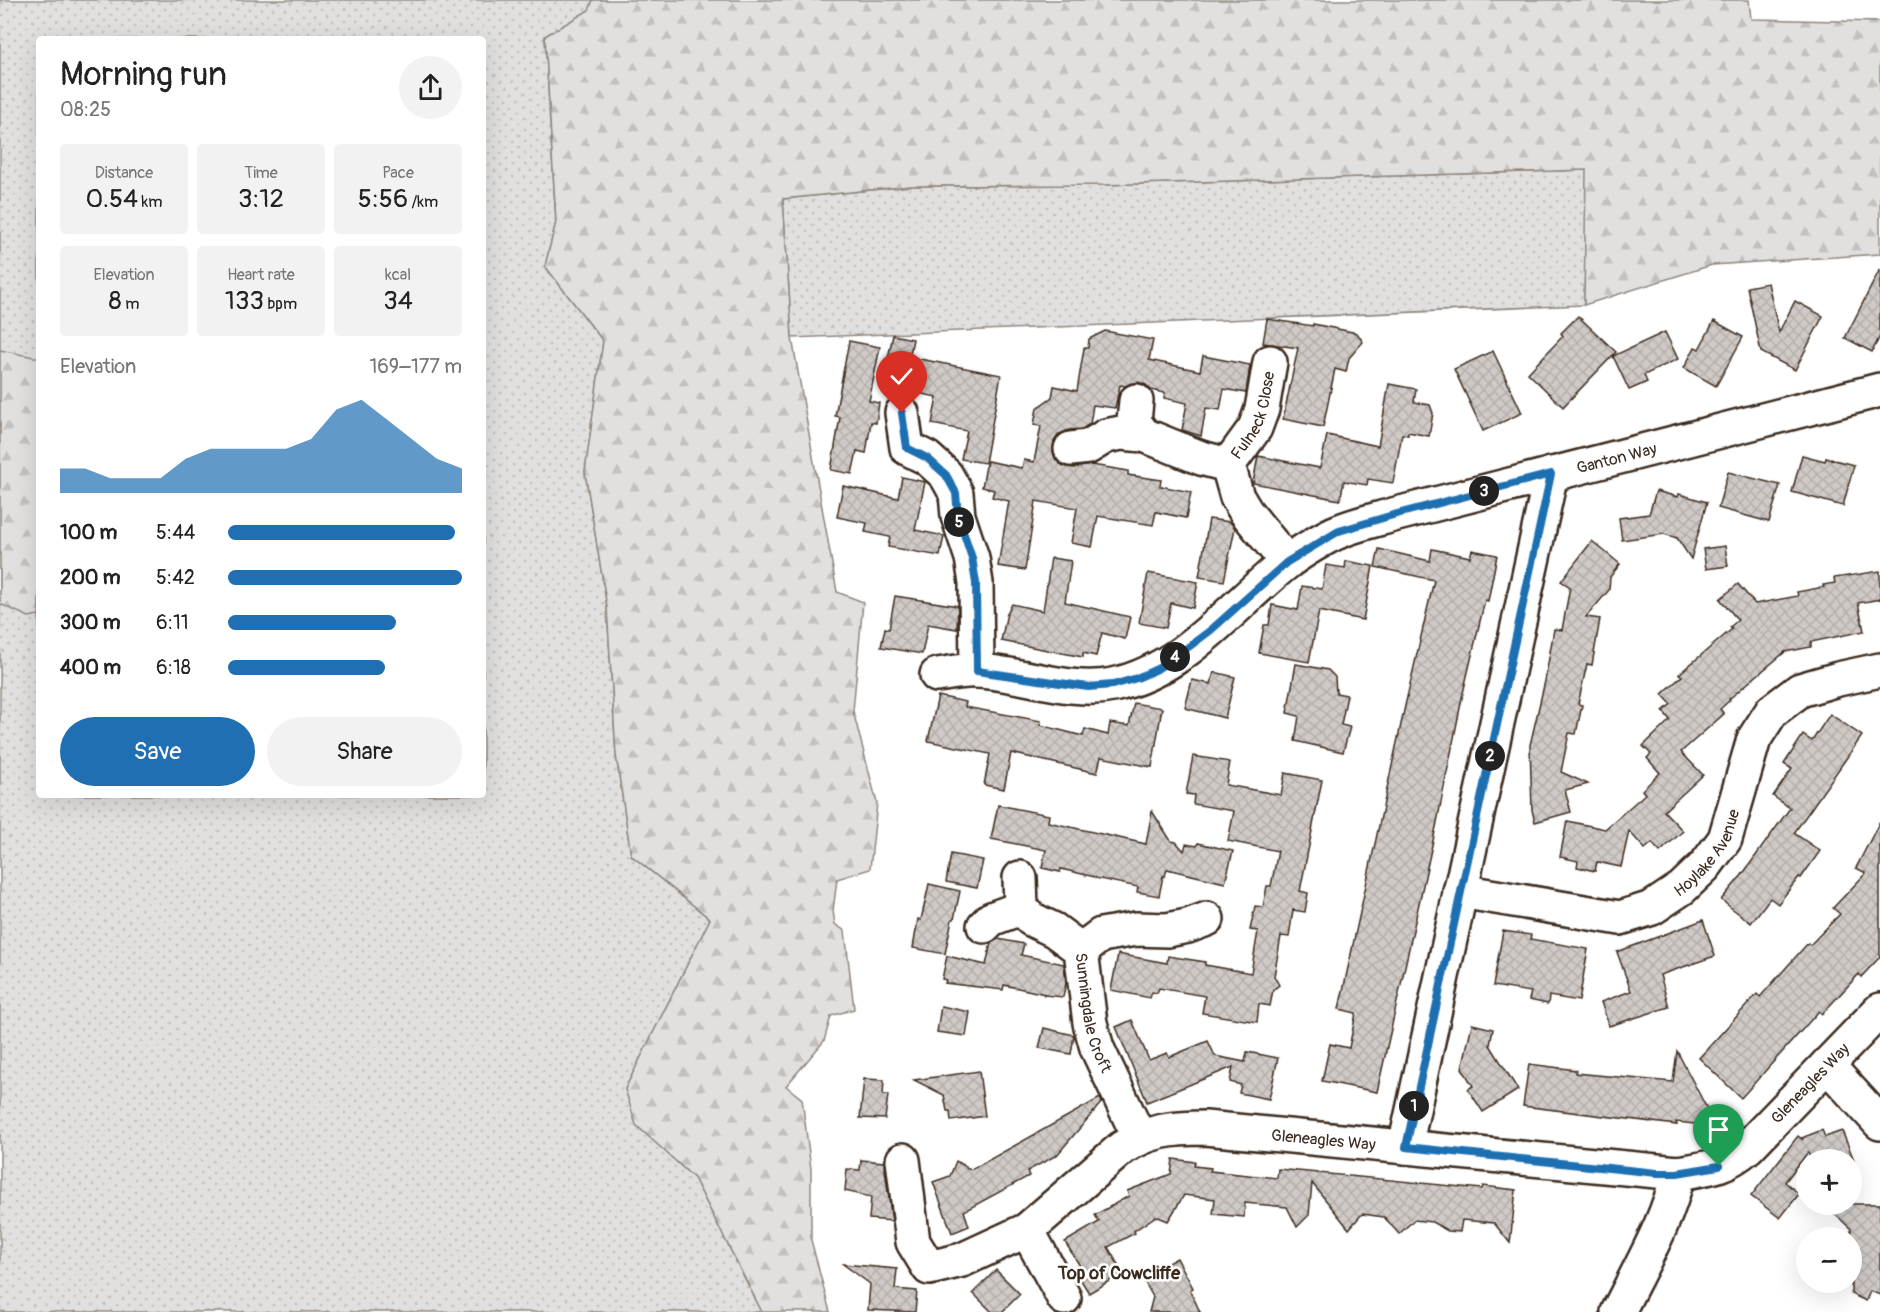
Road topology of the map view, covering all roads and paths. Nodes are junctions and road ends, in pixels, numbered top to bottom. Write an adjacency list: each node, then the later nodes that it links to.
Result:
1 (1270, 362): 7 (street, Fulneck Close)
2 (1880, 390): 8 (street, Ganton Way)
3 (1136, 401): 5 (street)
4 (902, 413): 11 (street)
5 (1144, 435): 6 (street); 7 (street, Fulneck Close)
6 (1071, 449)
7 (1227, 465): 9 (street, Fulneck Close)
8 (1551, 474): 9 (street, Ganton Way); 13 (street)
9 (1287, 562): 11 (street, Ganton Way)
10 (1880, 670): 13 (street, Hoylake Avenue)
11 (977, 671): 12 (street, Ganton Way)
12 (938, 675)
13 (1460, 891): 21 (street)
14 (1207, 919): 16 (street)
15 (984, 926): 16 (street, Sunningdale Croft)
16 (1081, 950): 20 (street, Sunningdale Croft)
17 (1880, 1010): 18 (street, Gleneagles Way)
18 (1827, 1065): 19 (street); 23 (street, Gleneagles Way)
19 (1880, 1123)
20 (1139, 1137): 21 (street, Gleneagles Way); 24 (street, Gleneagles Way)
21 (1406, 1147): 23 (street, Gleneagles Way)
22 (903, 1160): 24 (street, Gleneagles Way)
23 (1677, 1173): 26 (street)
24 (1027, 1230): 25 (street)
25 (1064, 1298)
26 (1618, 1312)

